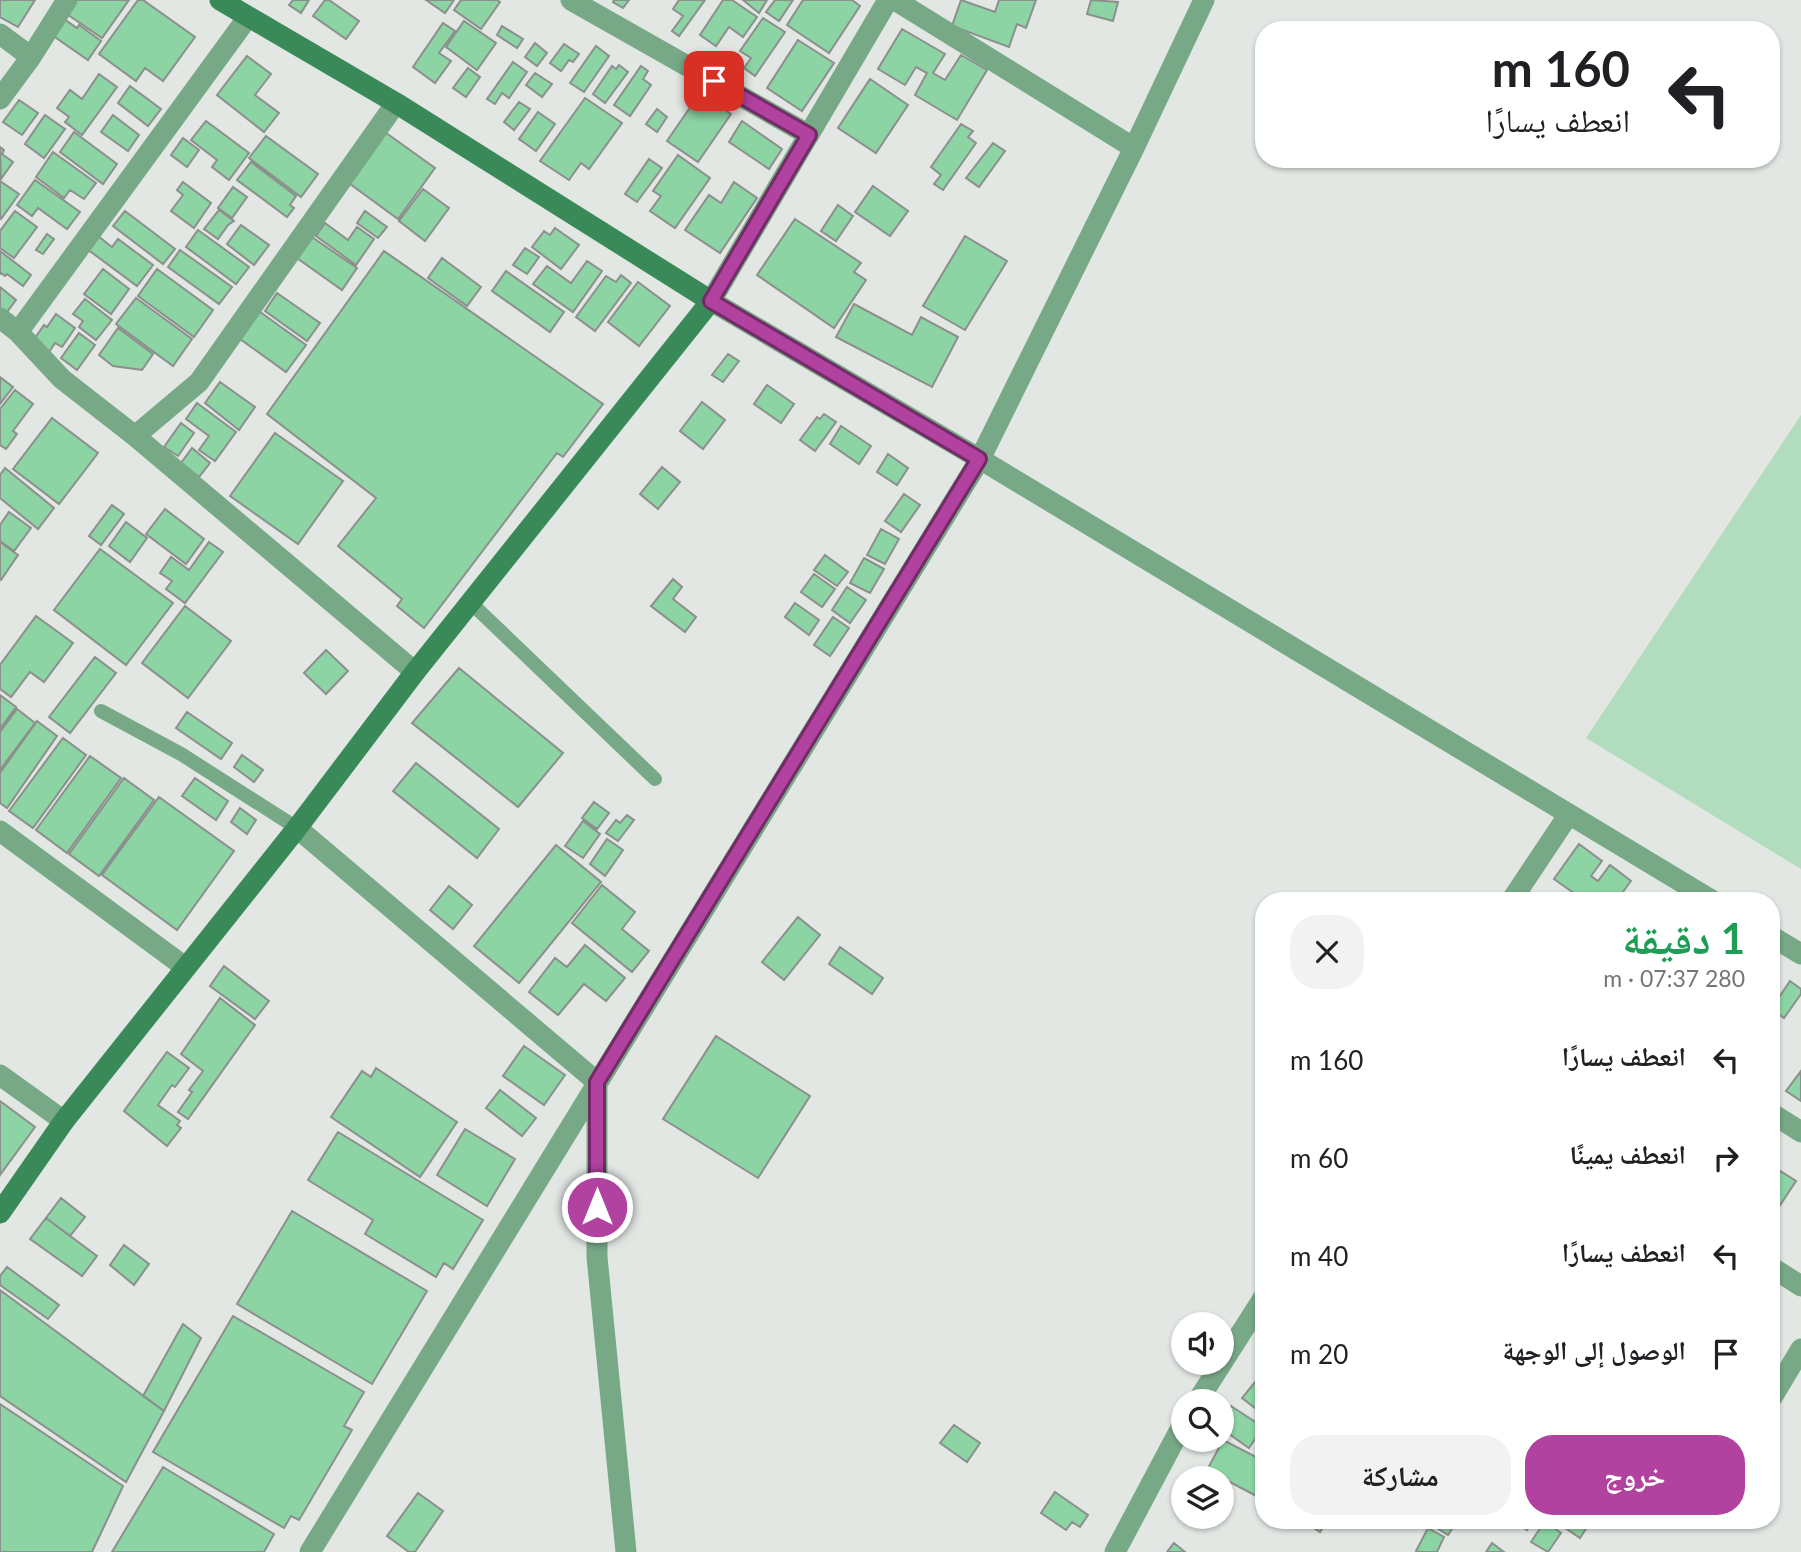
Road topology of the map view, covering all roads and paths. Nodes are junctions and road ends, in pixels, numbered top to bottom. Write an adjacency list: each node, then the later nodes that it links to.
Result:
1 (67, 0): 9 (street)
2 (220, 0): 7 (street)
3 (571, 0): 12 (street)
4 (888, 0): 12 (street)
5 (895, 0): 13 (street)
6 (1204, 0): 13 (street)
7 (247, 17): 11 (street); 16 (street)
8 (0, 34): 9 (street)
9 (31, 57): 10 (street)
10 (0, 99)
11 (396, 103): 14 (street); 17 (street)
12 (809, 135): 14 (street)
13 (1134, 148): 18 (street)
14 (711, 301): 18 (street); 19 (street)
15 (0, 318): 16 (street)
16 (18, 331): 17 (street)
17 (135, 436): 20 (street)
18 (979, 459): 23 (street); 32 (street)
19 (471, 603): 20 (street); 22 (lane)
20 (415, 672): 24 (street)
21 (101, 711): 24 (lane)
22 (656, 779)
23 (1569, 814): 26 (street); 27 (street)
24 (297, 828): 30 (street); 32 (street)
25 (0, 831): 30 (street)
26 (1517, 892)
27 (1698, 892)
28 (1780, 941): 29 (street)
29 (1801, 954)
30 (185, 967): 34 (street)
31 (0, 1075): 34 (street)
32 (597, 1082): 44 (street); 45 (street)
33 (1780, 1119): 35 (street)
34 (64, 1121): 36 (street)
35 (1801, 1132)
36 (0, 1213)
37 (1780, 1273): 38 (street)
38 (1801, 1286)
39 (1255, 1311): 42 (street)
40 (1801, 1349): 41 (street)
41 (1780, 1384)
42 (1205, 1389)
43 (1171, 1447): 46 (street)
44 (310, 1552)
45 (626, 1552)
46 (1115, 1552)

